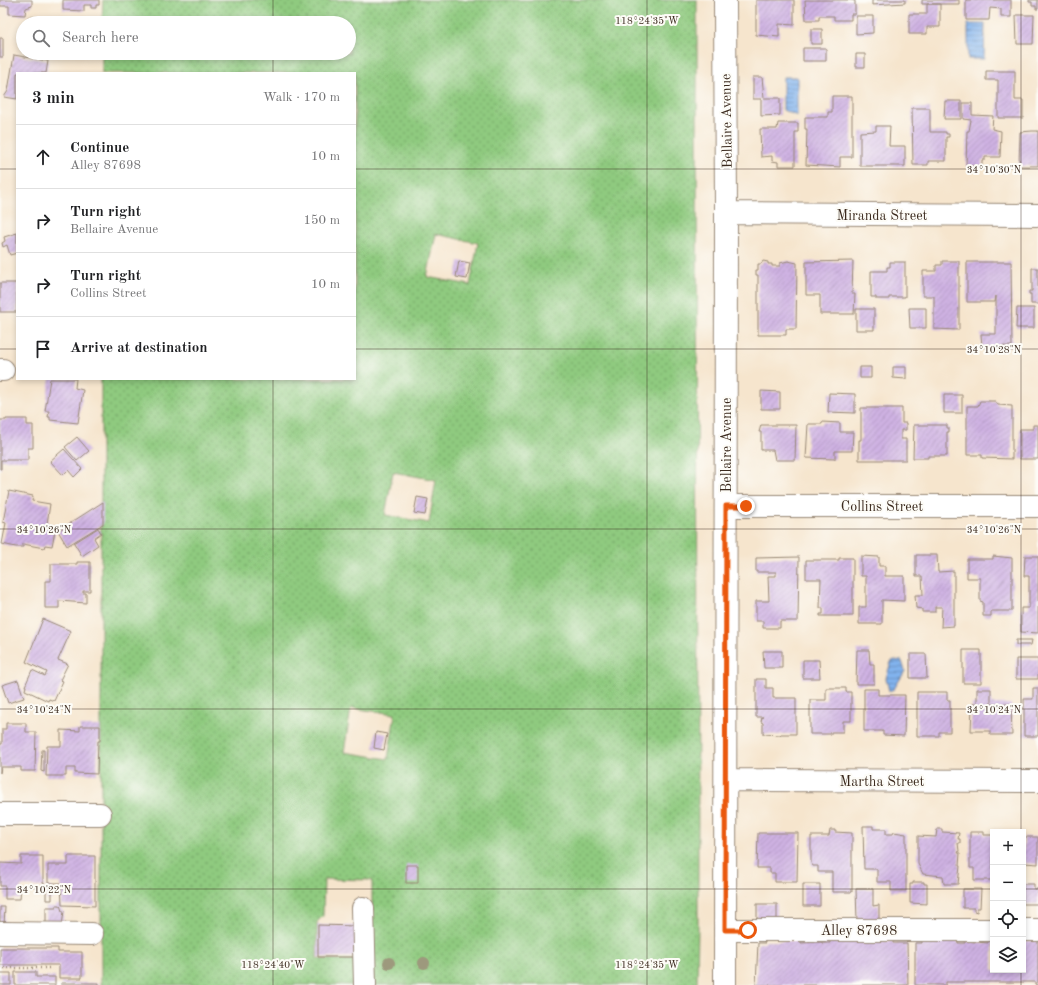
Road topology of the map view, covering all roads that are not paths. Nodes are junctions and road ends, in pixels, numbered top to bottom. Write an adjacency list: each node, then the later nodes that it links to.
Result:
1 (724, 0): 2 (street, Bellaire Avenue)
2 (726, 213): 3 (street, Miranda Street); 4 (street, Bellaire Avenue)
3 (1038, 216)
4 (726, 506): 5 (street, Collins Street); 6 (street, Bellaire Avenue)
5 (1038, 506)
6 (726, 780): 7 (street, Martha Street); 11 (street, Bellaire Avenue)
7 (1038, 781)
8 (0, 814): 9 (street)
9 (100, 814)
10 (363, 908): 17 (street)
11 (725, 930): 12 (street, Alley 87698); 18 (street, Bellaire Avenue)
12 (990, 930)
13 (1026, 930): 14 (street)
14 (1038, 930)
15 (0, 933): 16 (street)
16 (92, 934)
17 (365, 985)
18 (725, 985)

